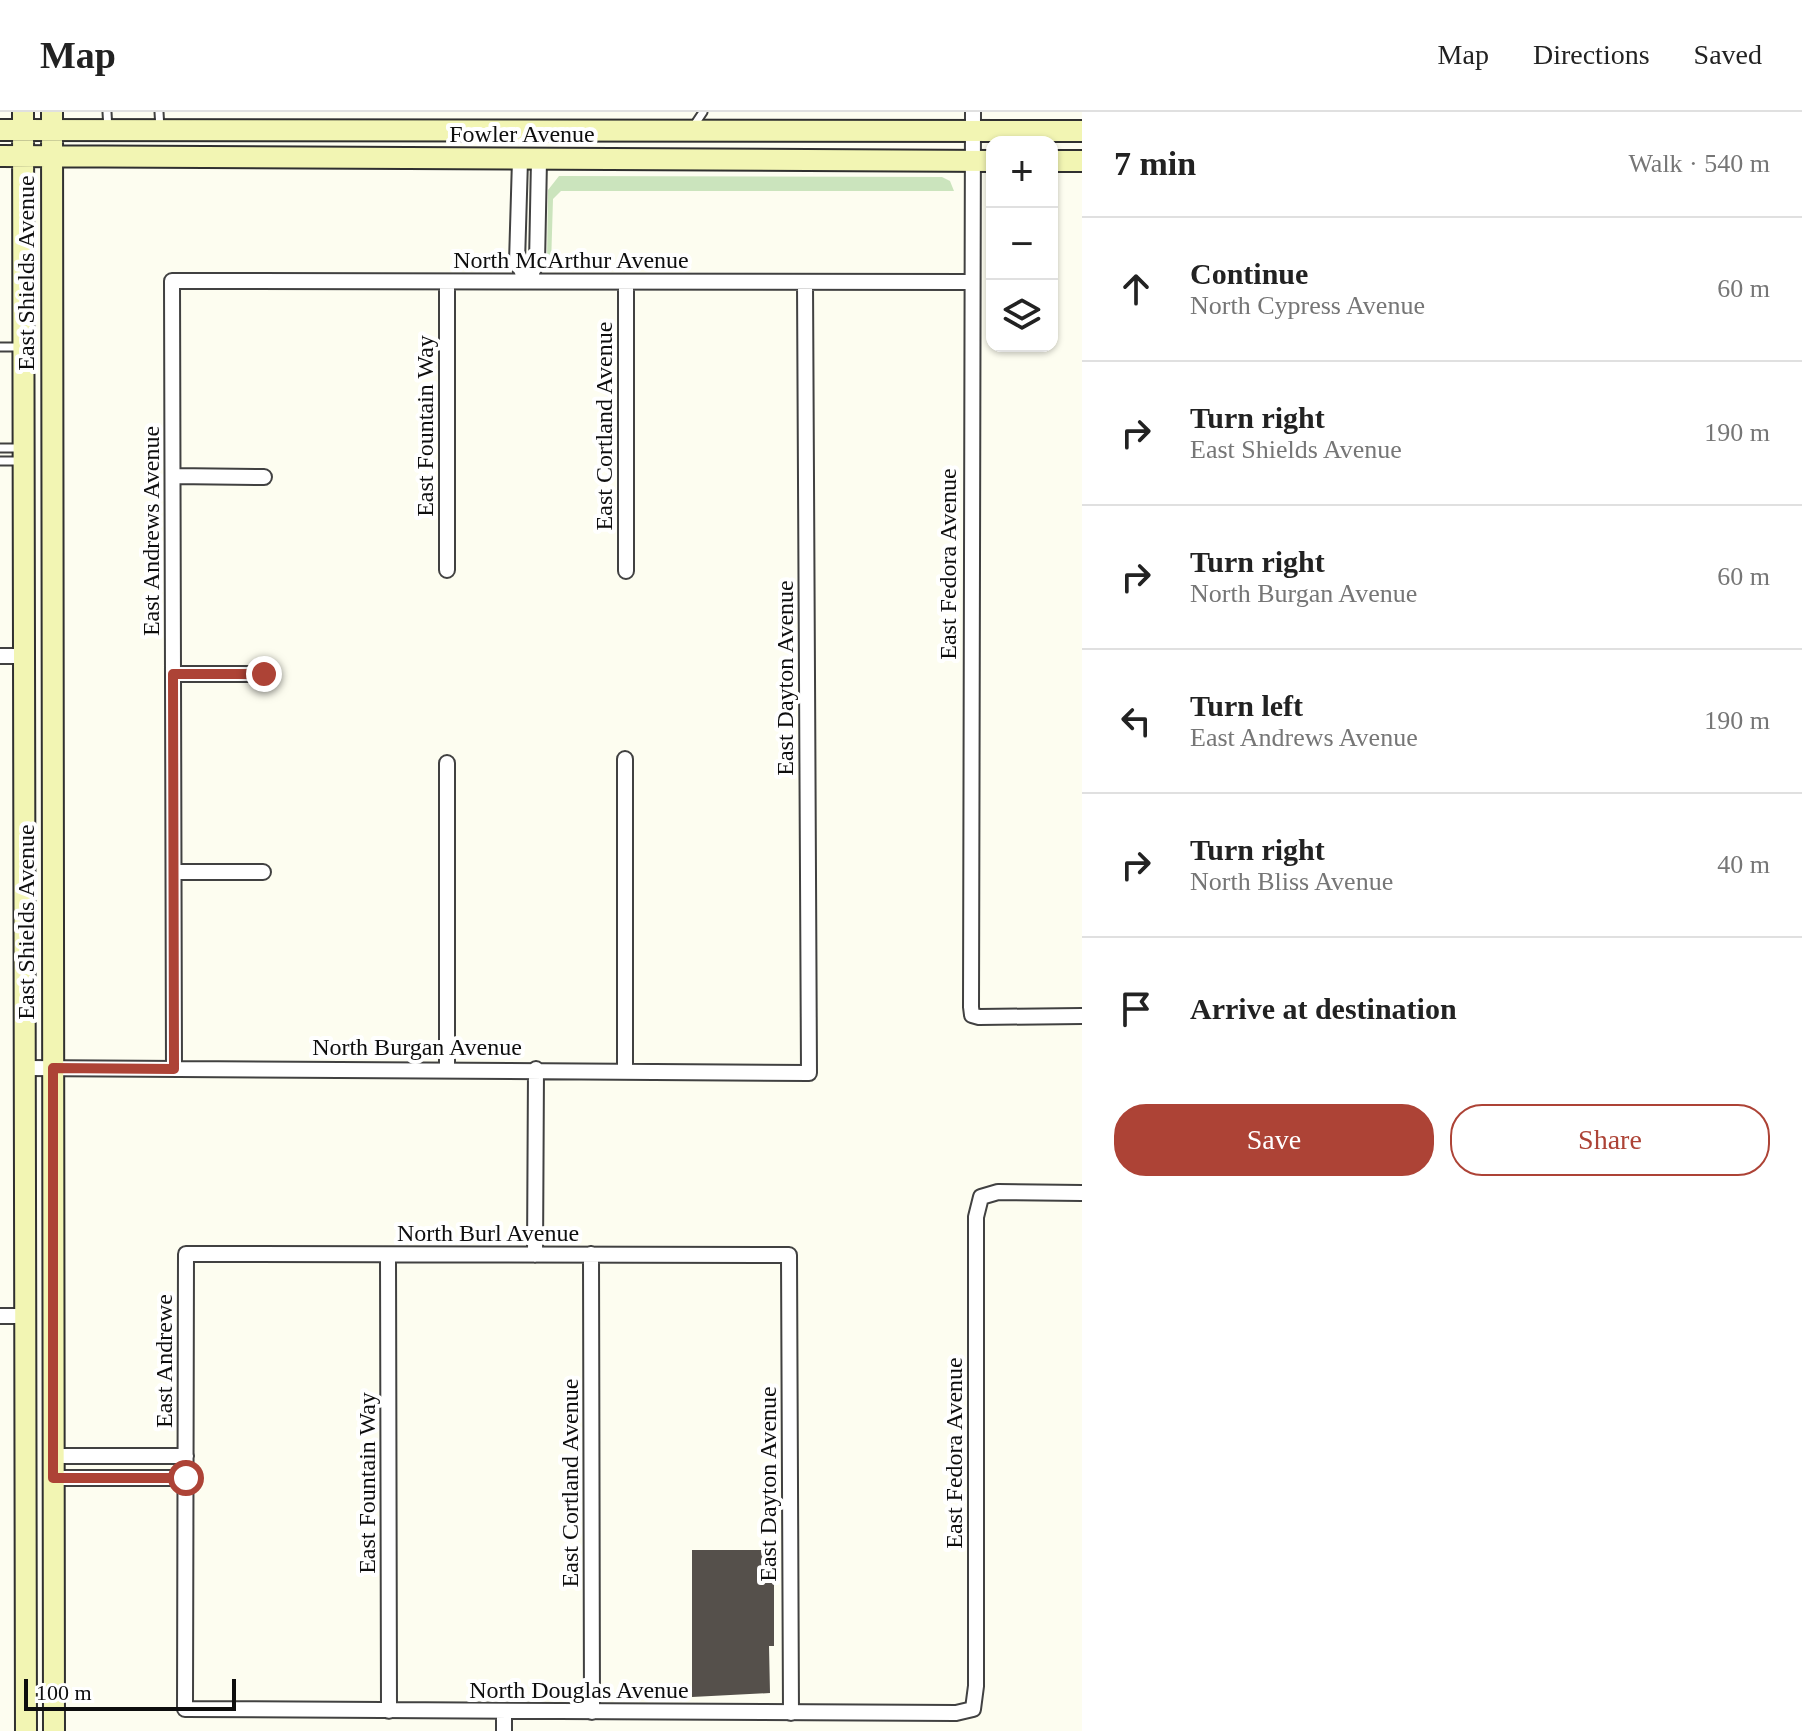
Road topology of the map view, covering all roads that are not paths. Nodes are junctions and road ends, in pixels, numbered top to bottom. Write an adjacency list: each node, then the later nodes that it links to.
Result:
1 (703, 112): 10 (lane)
2 (973, 121): 8 (main road); 10 (main road); 15 (street, East Fedora Avenue)
3 (23, 122): 4 (main road); 7 (main road); 12 (main road, East Shields Avenue)
4 (52, 122): 5 (main road); 13 (main road, East Shields Avenue)
5 (107, 122): 6 (main road)
6 (160, 122): 9 (main road)
7 (0, 130)
8 (1082, 131)
9 (667, 132): 10 (main road); 14 (main road)
10 (689, 132)
11 (0, 156): 12 (main road, Fowler Avenue)
12 (24, 157): 13 (main road, Fowler Avenue); 25 (main road, East Shields Avenue)
13 (52, 158): 14 (main road, Fowler Avenue); 33 (main road, East Shields Avenue)
14 (530, 160): 15 (main road, Fowler Avenue); 19 (street)
15 (982, 161): 23 (street, East Fedora Avenue)
16 (1058, 161): 17 (main road)
17 (1082, 161)
18 (172, 281): 20 (street, North McArthur Avenue); 29 (street, East Andrews Avenue)
19 (527, 281): 20 (street, North McArthur Avenue); 21 (street, North McArthur Avenue)
20 (447, 282): 31 (street, East Fountain Way)
21 (626, 282): 22 (street, North McArthur Avenue); 32 (street, East Cortland Avenue)
22 (805, 282): 23 (street, North McArthur Avenue); 50 (street, East Dayton Avenue)
23 (970, 282): 43 (street, East Fedora Avenue)
24 (0, 347): 25 (lane)
25 (25, 347): 27 (main road, East Shields Avenue)
26 (0, 448): 27 (lane)
27 (26, 455): 28 (lane); 33 (main road); 35 (main road, East Shields Avenue)
28 (0, 461)
29 (173, 476): 30 (street); 36 (street, East Andrews Avenue)
30 (264, 477)
31 (447, 570)
32 (626, 571)
33 (51, 651): 40 (main road, East Shields Avenue)
34 (0, 656): 35 (street)
35 (25, 656): 40 (main road); 44 (main road, East Shields Avenue)
36 (173, 674): 37 (street); 41 (street, East Andrews Avenue)
37 (264, 674)
38 (625, 759): 49 (street)
39 (447, 763): 47 (street)
40 (51, 849): 45 (main road, East Shields Avenue)
41 (174, 872): 42 (street); 46 (street, East Andrews Avenue)
42 (263, 872)
43 (1082, 1016)
44 (26, 1068): 45 (street, North Burgan Avenue); 58 (main road, East Shields Avenue)
45 (53, 1068): 46 (street, North Burgan Avenue); 59 (main road, East Shields Avenue)
46 (174, 1069): 47 (street, North Burgan Avenue)
47 (447, 1069): 48 (street, North Burgan Avenue)
48 (536, 1069): 49 (street, North Burgan Avenue); 55 (street)
49 (625, 1069): 50 (street, North Burgan Avenue)
50 (809, 1073)
51 (1082, 1193): 64 (street, East Fedora Avenue)
52 (186, 1254): 54 (street, North Burl Avenue); 60 (street, East Andrewe)
53 (591, 1254): 55 (street, North Burl Avenue); 56 (street, North Burl Avenue); 66 (street, East Cortland Avenue)
54 (388, 1255): 55 (street, North Burl Avenue); 65 (street, East Fountain Way)
55 (535, 1255)
56 (789, 1255): 68 (street, East Dayton Avenue)
57 (0, 1316): 58 (street)
58 (27, 1316): 69 (main road, East Shields Avenue)
59 (53, 1456): 60 (street); 61 (main road, East Shields Avenue)
60 (186, 1456): 62 (street, East Andrewe)
61 (53, 1478): 62 (street); 70 (main road, East Shields Avenue)
62 (186, 1478): 63 (street, East Andrewe)
63 (185, 1709): 65 (street, North Douglas Avenue)
64 (973, 1709): 68 (street, North Douglas Avenue)
65 (389, 1711): 67 (street, North Douglas Avenue)
66 (592, 1712): 67 (street, North Douglas Avenue); 68 (street, North Douglas Avenue)
67 (504, 1713): 71 (street)
68 (791, 1713)
69 (26, 1731)
70 (54, 1731)
71 (504, 1731)

